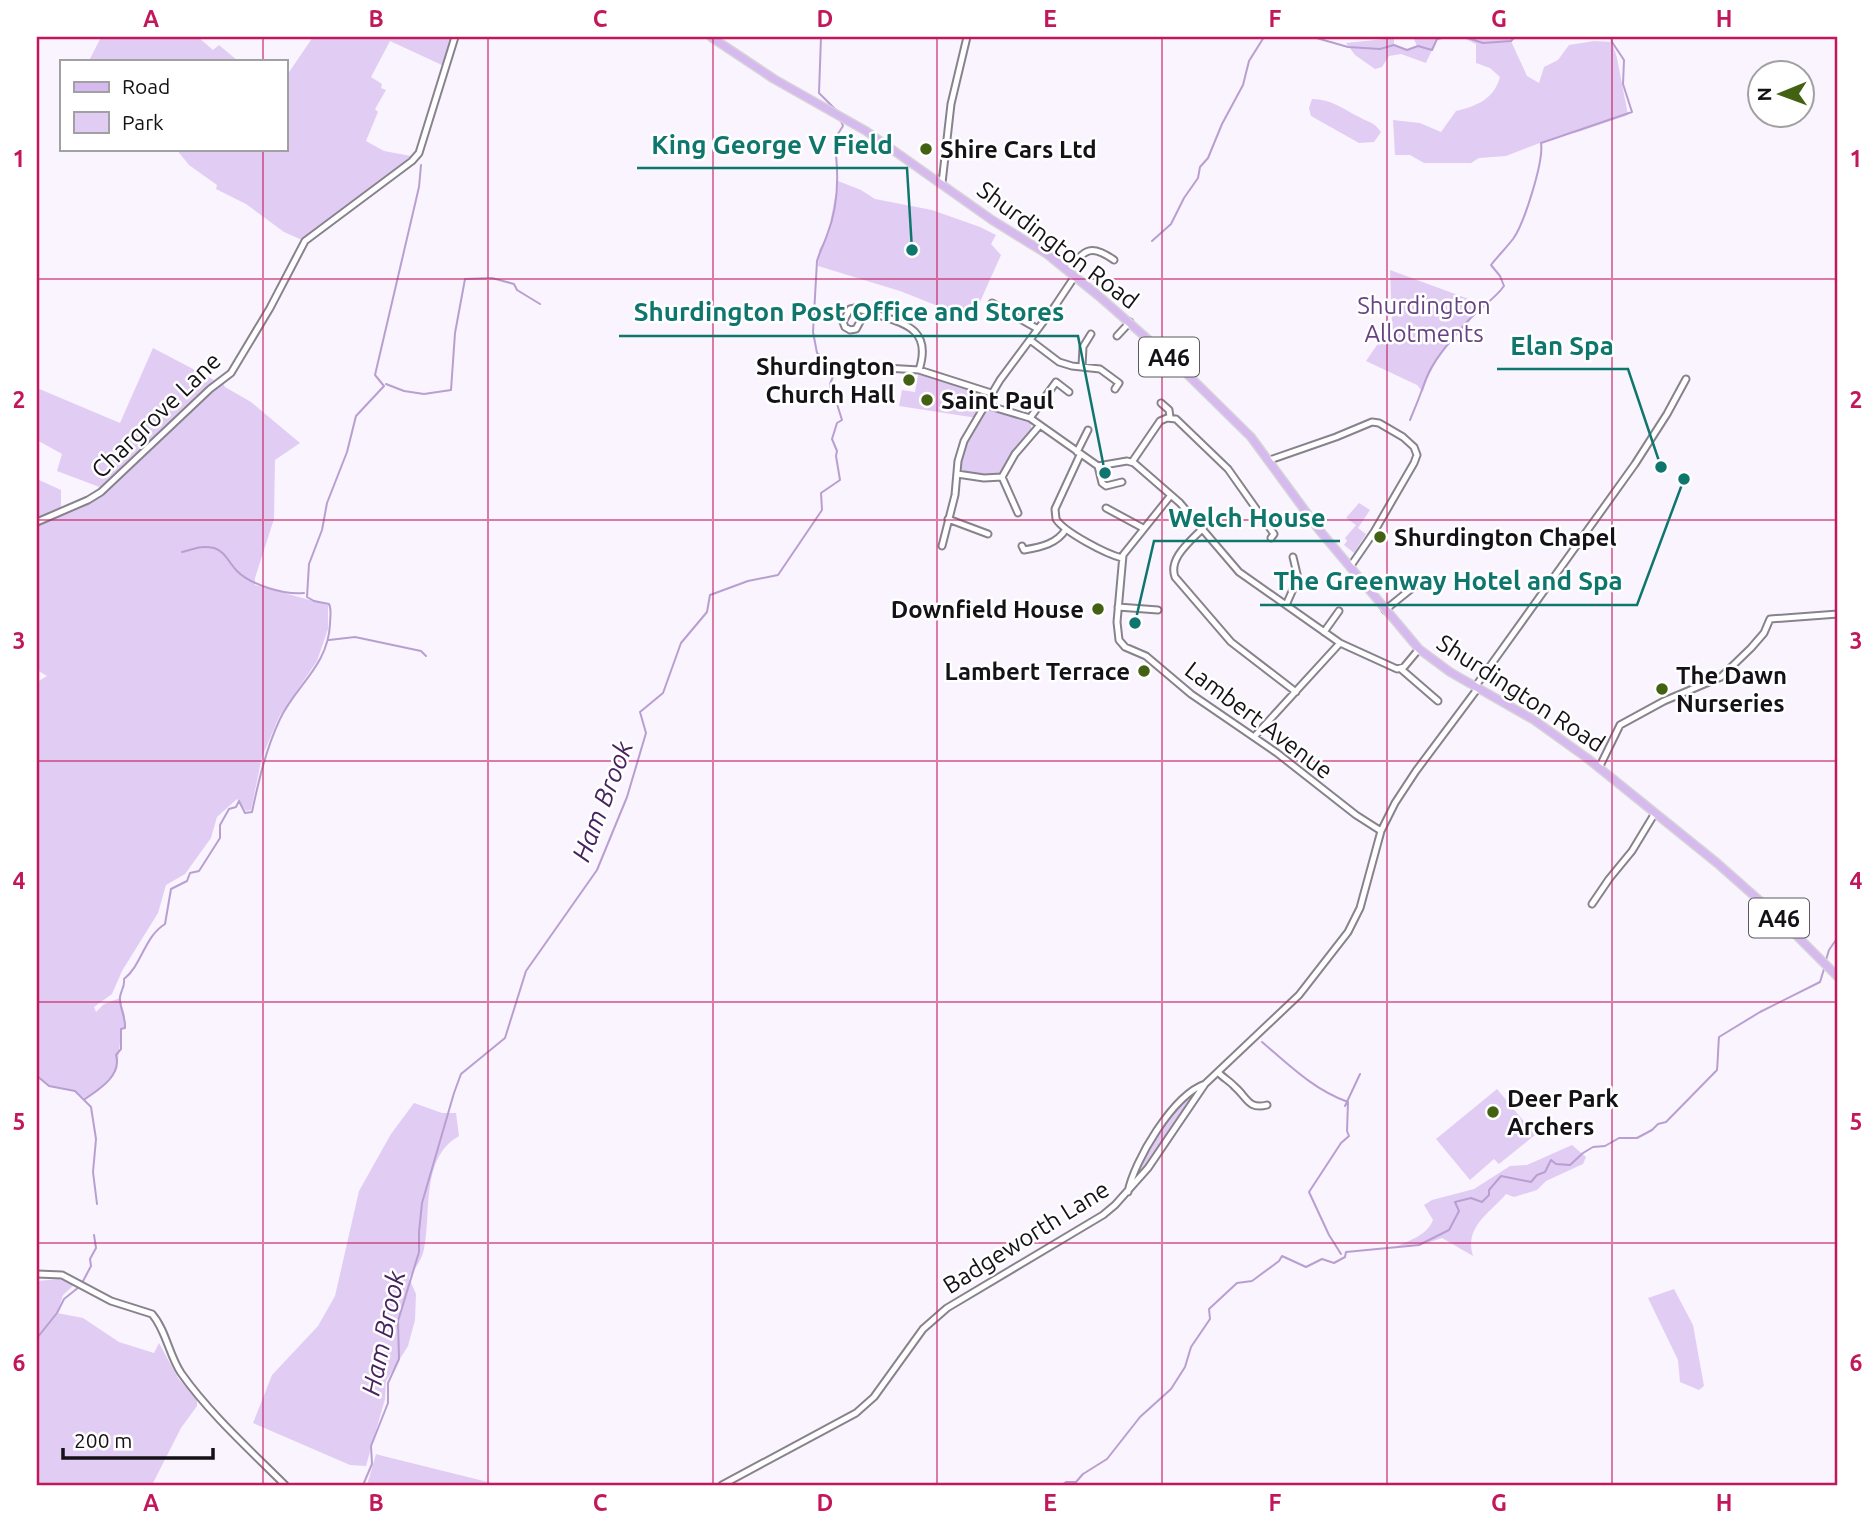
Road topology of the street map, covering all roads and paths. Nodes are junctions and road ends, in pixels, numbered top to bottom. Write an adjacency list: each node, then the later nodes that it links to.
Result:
1 (455, 37): 38 (street, Chargrove Lane)
2 (711, 37): 4 (main road, Shurdington Road / A46)
3 (967, 37): 4 (street)
4 (942, 183): 6 (main road, Shurdington Road / A46)
5 (1114, 260): 6 (street)
6 (1071, 273): 9 (main road, Shurdington Road / A46); 10 (street)
7 (992, 303): 10 (street)
8 (869, 312): 8 (street); 16 (street)
9 (1129, 322): 12 (street); 28 (main road, Shurdington Road / A46)
10 (1038, 329): 13 (street)
11 (1091, 334): 15 (street)
12 (1117, 337)
13 (1030, 340): 15 (street); 20 (street)
14 (831, 365): 16 (street)
15 (1082, 366): 17 (street)
16 (919, 370): 20 (street)
17 (1124, 377)
18 (1686, 379): 60 (street, Badgeworth Lane)
19 (1069, 392): 24 (street)
20 (991, 393): 21 (street)
21 (986, 403): 24 (street); 31 (street)
22 (1161, 403): 23 (street)
23 (1170, 417): 29 (street); 43 (street)
24 (1030, 418): 25 (street)
25 (1040, 425): 27 (street); 32 (street)
26 (1088, 429): 27 (street)
27 (1078, 454): 30 (street); 41 (street)
28 (1270, 460): 48 (main road, Shurdington Road / A46); 48 (street)
29 (1132, 462): 30 (street); 34 (street)
30 (1098, 466): 33 (street)
31 (957, 474): 32 (street); 37 (street)
32 (1002, 477): 36 (street)
33 (1122, 482)
34 (1171, 495): 39 (street); 40 (street)
35 (1106, 508): 39 (street)
36 (1018, 513)
37 (948, 519): 42 (street); 44 (street)
38 (37, 523)
39 (1143, 528): 47 (street)
40 (1203, 528): 50 (street); 61 (street)
41 (1066, 529): 45 (street); 47 (street)
42 (988, 534)
43 (1274, 534)
44 (942, 546)
45 (1023, 551)
46 (1293, 557): 50 (street)
47 (1122, 558): 51 (street)
48 (1350, 567): 53 (main road, Shurdington Road / A46)
49 (1416, 584): 53 (street)
50 (1286, 605): 56 (street)
51 (1118, 607): 52 (street); 63 (street, Lambert Avenue)
52 (1158, 610)
53 (1385, 610): 58 (main road, Shurdington Road / A46)
54 (1339, 611): 56 (street)
55 (1838, 614): 64 (street)
56 (1324, 632): 57 (street)
57 (1340, 643): 59 (street); 61 (street)
58 (1419, 649): 59 (street); 60 (main road, Shurdington Road / A46)
59 (1401, 668): 62 (street)
60 (1477, 687): 64 (main road, Shurdington Road / A46); 66 (street, Badgeworth Lane)
61 (1296, 692): 63 (street)
62 (1438, 701)
63 (1254, 737): 66 (street, Lambert Avenue)
64 (1599, 768): 65 (main road, Shurdington Road / A46)
65 (1655, 813): 67 (street); 68 (main road, Shurdington Road / A46)
66 (1381, 831): 69 (street, Badgeworth Lane)
67 (1592, 904)
68 (1837, 972)
69 (1218, 1072): 70 (street, Badgeworth Lane); 71 (street)
70 (1205, 1084): 72 (street, Badgeworth Lane); 72 (street)
71 (1267, 1105)
72 (1128, 1192): 75 (street, Badgeworth Lane)
73 (37, 1274): 74 (street)
74 (285, 1485)
75 (722, 1485)

